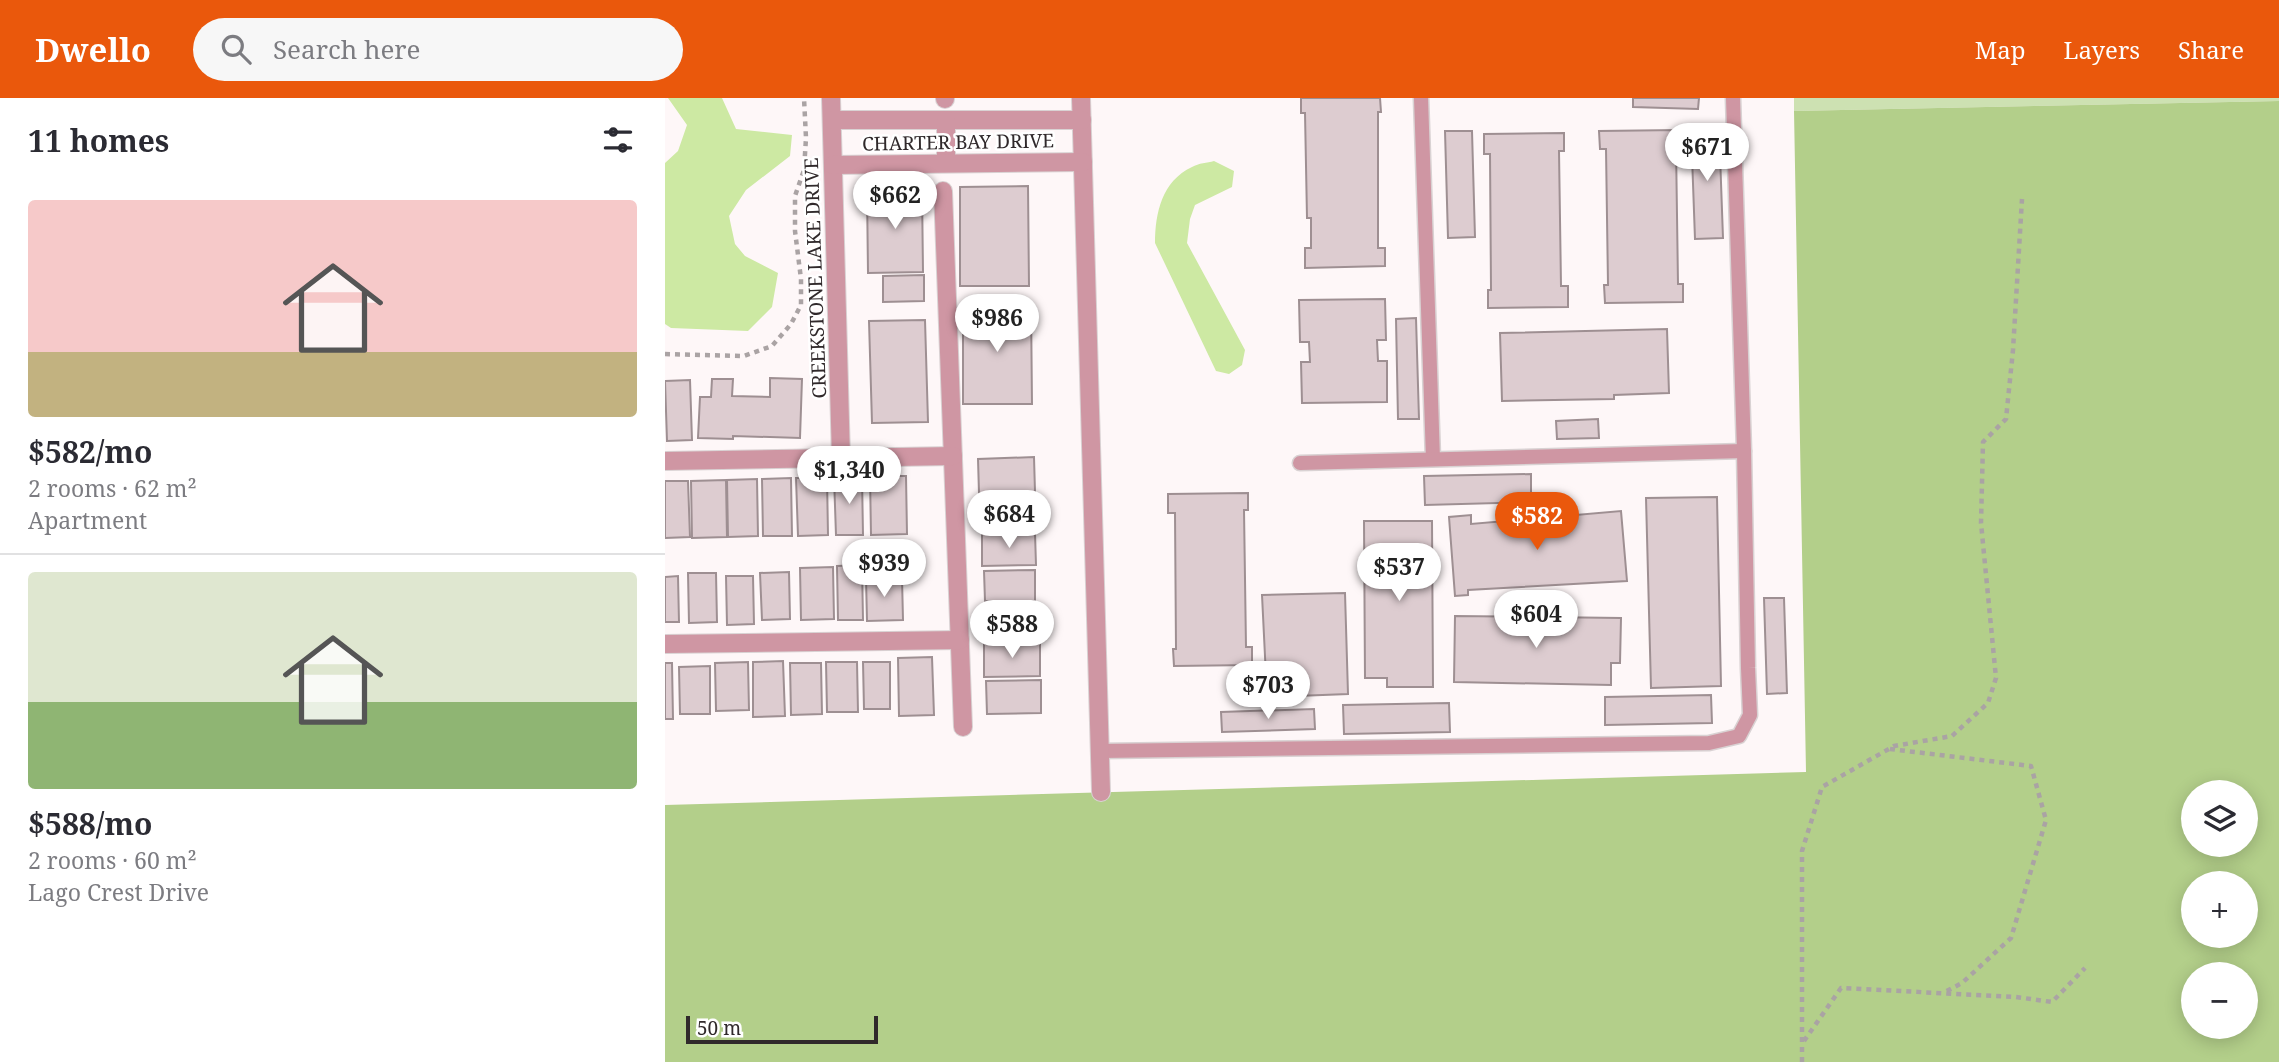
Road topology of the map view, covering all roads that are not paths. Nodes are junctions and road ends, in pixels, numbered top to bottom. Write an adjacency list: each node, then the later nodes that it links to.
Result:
1 (831, 98): 5 (street, CREEKSTONE LAKE DRIVE)
2 (1081, 98): 7 (street)
3 (1421, 98): 15 (lane)
4 (1733, 98): 12 (lane)
5 (832, 120): 6 (street, CHARTER BAY DRIVE); 10 (street, CREEKSTONE LAKE DRIVE)
6 (946, 120): 7 (street, CHARTER BAY DRIVE); 9 (street)
7 (1082, 120): 8 (street)
8 (1083, 162): 9 (street, CHARTER BAY DRIVE); 21 (street)
9 (946, 163): 10 (street, CHARTER BAY DRIVE)
10 (833, 165): 14 (street, CREEKSTONE LAKE DRIVE)
11 (943, 191): 13 (street)
12 (1744, 451): 15 (lane); 21 (lane)
13 (953, 456): 14 (street); 18 (street)
14 (841, 458): 16 (street)
15 (1433, 459): 17 (lane)
16 (665, 461)
17 (1300, 463)
18 (960, 640): 19 (street); 20 (street)
19 (665, 644)
20 (963, 727)
21 (1100, 751): 22 (street)
22 (1101, 792)

